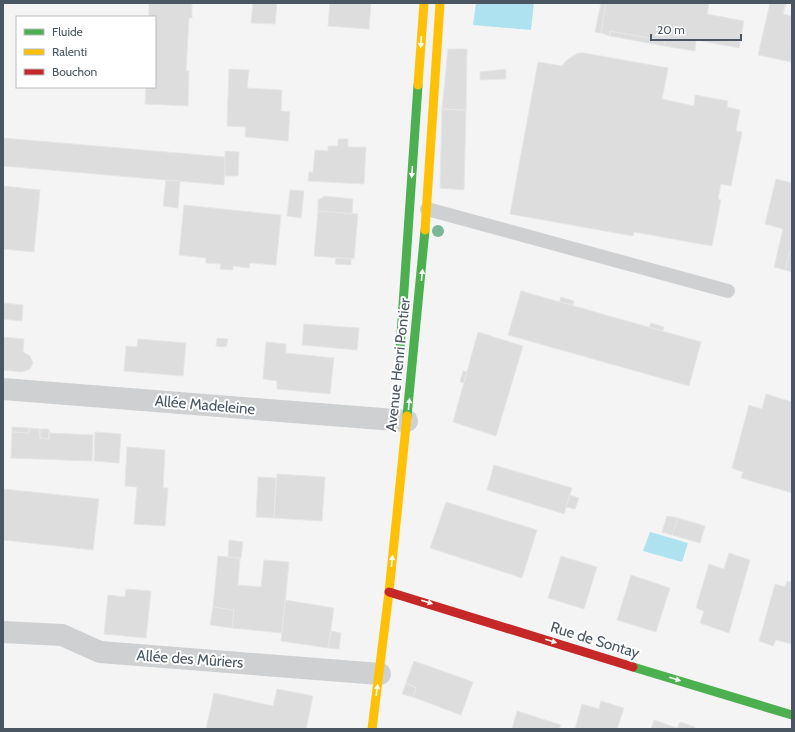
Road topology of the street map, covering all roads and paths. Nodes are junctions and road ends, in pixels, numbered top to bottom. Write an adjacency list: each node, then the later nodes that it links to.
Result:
1 (424, 3): 5 (street, Avenue Henri Pontier, one-way to 5)
2 (440, 3): 3 (street, Avenue Henri Pontier)
3 (427, 209): 4 (lane); 7 (street, Avenue Henri Pontier, one-way to 3)
4 (728, 291)
5 (399, 358)
6 (3, 389): 7 (street, Allée Madeleine)
7 (398, 421): 8 (street, Avenue Henri Pontier, one-way to 7)
8 (389, 592): 10 (street, Avenue Henri Pontier); 11 (street, Rue de Sontay, one-way to 11)
9 (3, 632): 10 (street, Allée des Mûriers)
10 (368, 673): 12 (street, Avenue Henri Pontier, one-way to 10)
11 (792, 715)
12 (372, 729)

